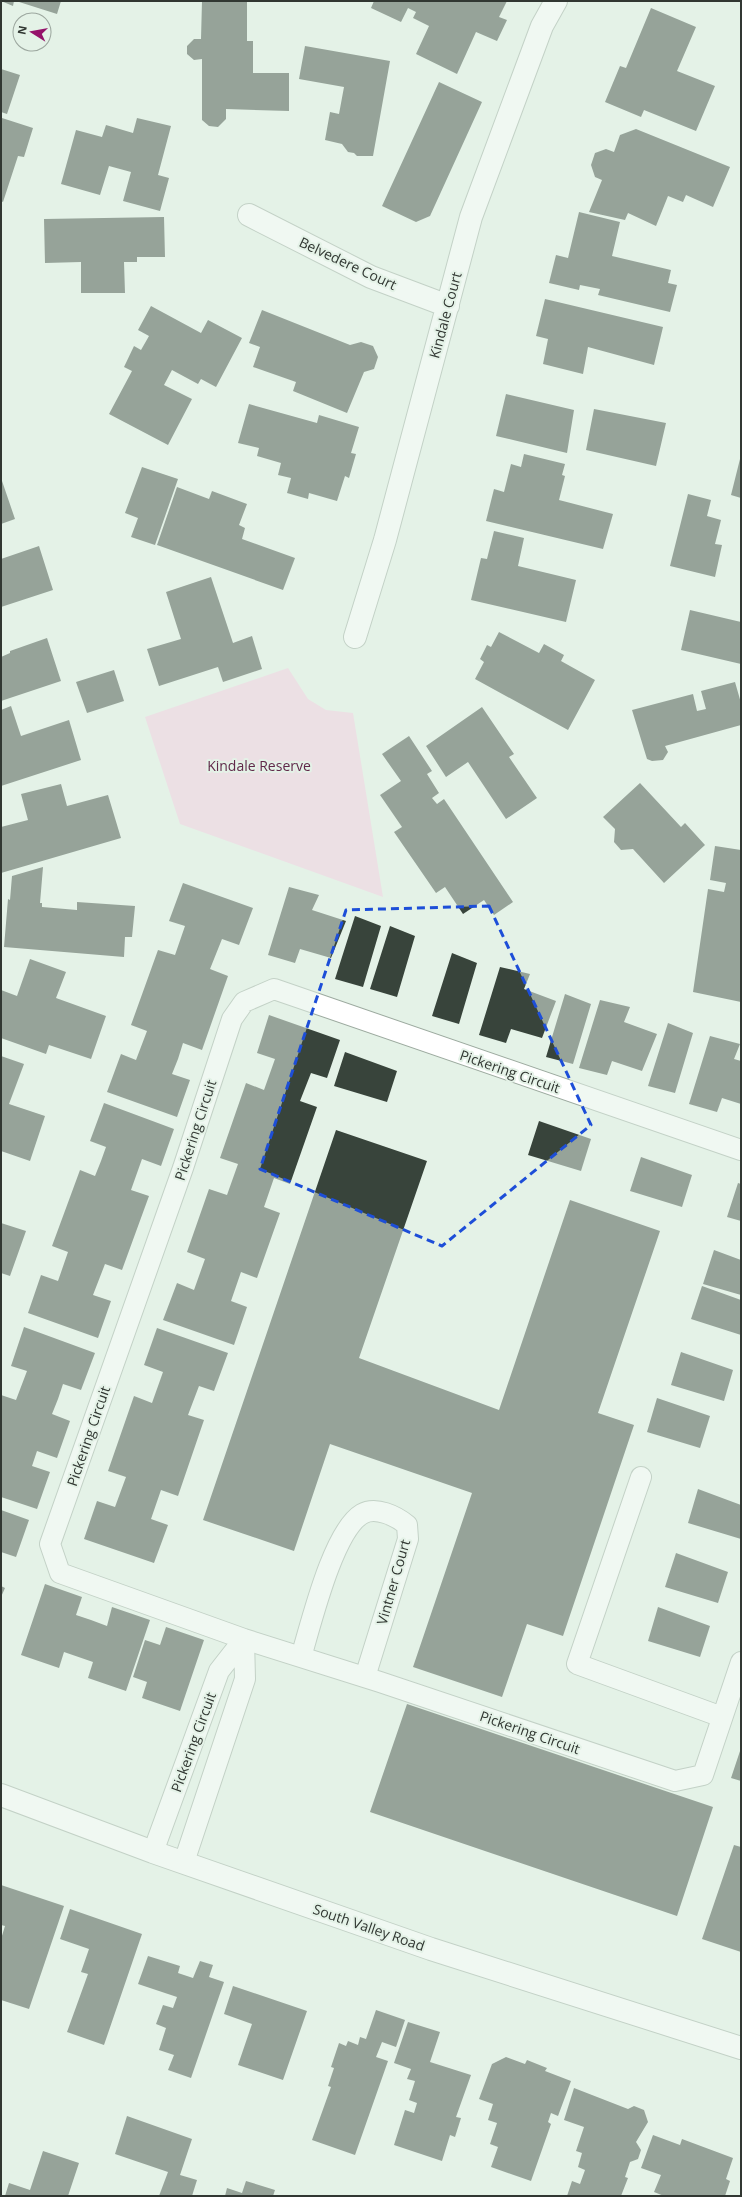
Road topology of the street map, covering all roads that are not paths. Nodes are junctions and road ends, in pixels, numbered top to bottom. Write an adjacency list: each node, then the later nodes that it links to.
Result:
1 (556, 1): 3 (street, Kindale Court)
2 (249, 215): 3 (street, Belvedere Court)
3 (448, 306): 4 (street, Kindale Court)
4 (356, 636)
5 (741, 1150): 7 (lane, Pickering Circuit)
6 (641, 1477): 11 (lane)
7 (244, 1639): 8 (lane, Pickering Circuit); 13 (lane, Pickering Circuit); 14 (lane, Pickering Circuit)
8 (301, 1657): 10 (lane, Pickering Circuit); 10 (lane, Vintner Court)
9 (741, 1662): 11 (lane, Pickering Circuit)
10 (365, 1677): 11 (lane, Pickering Circuit)
11 (722, 1717)
12 (1, 1795): 13 (street, South Valley Road)
13 (153, 1852): 14 (street, South Valley Road)
14 (184, 1862): 15 (street, South Valley Road)
15 (741, 2048)

